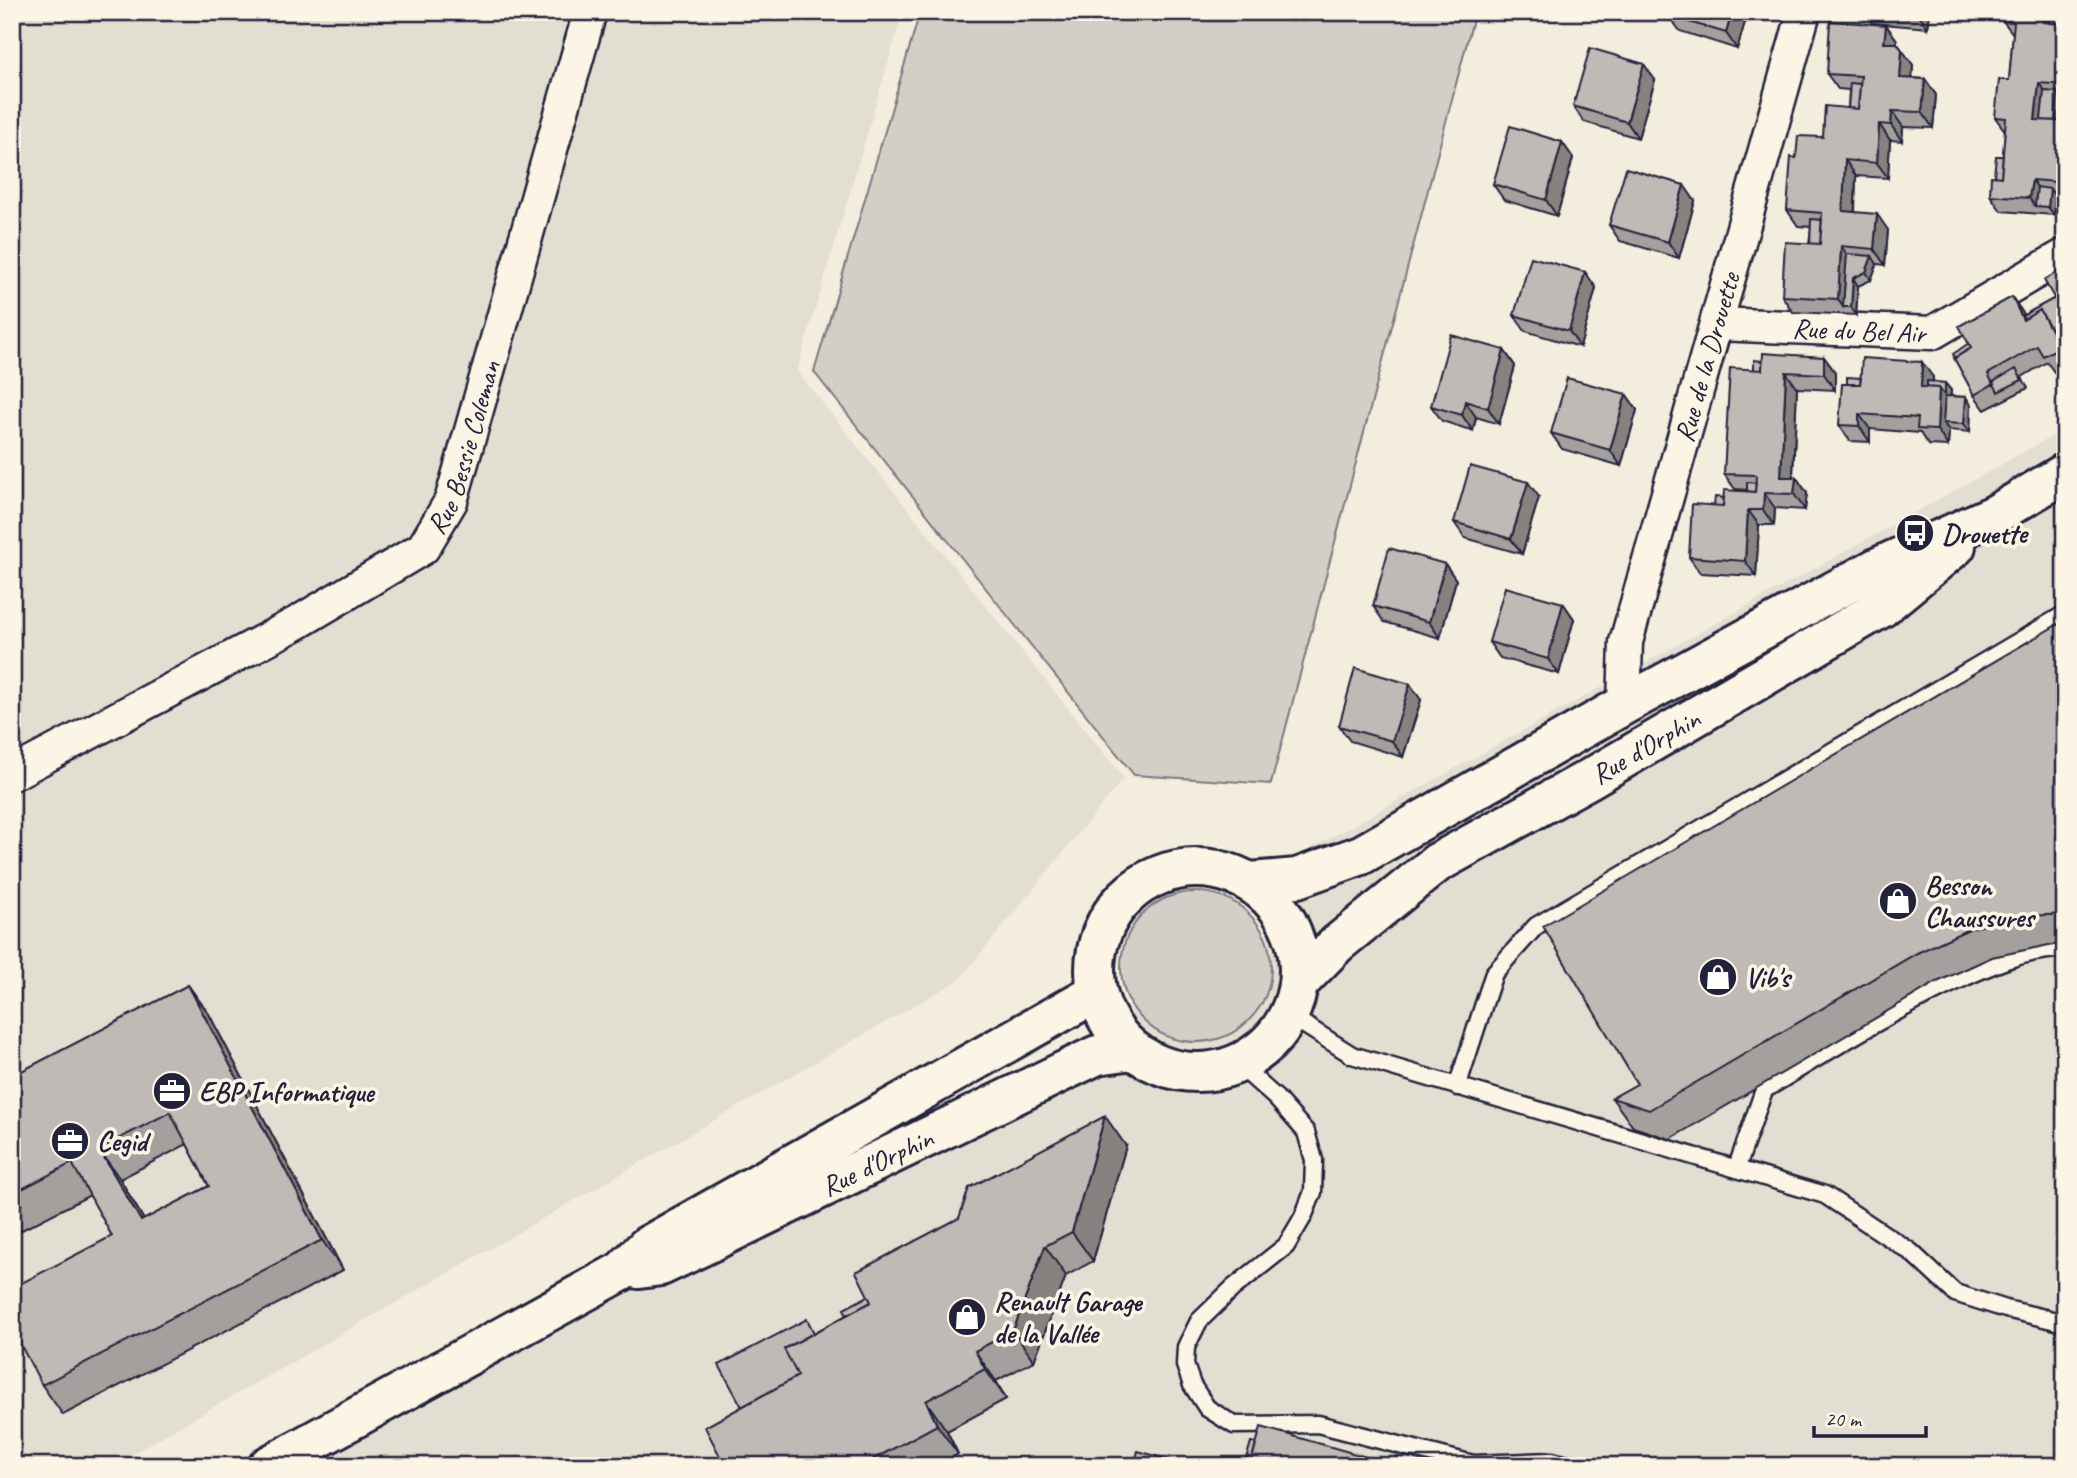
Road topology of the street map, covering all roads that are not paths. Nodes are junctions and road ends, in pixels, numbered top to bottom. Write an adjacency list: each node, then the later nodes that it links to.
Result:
1 (590, 12): 10 (street, Rue Bessie Coleman)
2 (1804, 12): 4 (street, Rue de la Drouette)
3 (2065, 255): 4 (street, Rue du Bel Air)
4 (1717, 324): 8 (street, Rue de la Drouette)
5 (2065, 473): 6 (main road, Rue d'Orphin)
6 (1996, 514): 8 (main road, Rue d'Orphin); 9 (main road, Rue d'Orphin)
7 (2065, 614): 17 (lane)
8 (1624, 705): 9 (main road); 11 (main road, Rue d'Orphin)
9 (1632, 752): 14 (main road, Rue d'Orphin)
10 (12, 774)
11 (1250, 882): 13 (main road); 14 (main road)
12 (2065, 949): 18 (lane)
13 (1097, 992): 15 (main road); 19 (main road, Rue d'Orphin)
14 (1294, 999): 16 (main road); 17 (lane)
15 (1133, 1049): 16 (main road); 19 (main road, Rue d'Orphin)
16 (1238, 1064): 22 (lane)
17 (1457, 1087): 18 (lane)
18 (1737, 1167): 20 (lane)
19 (622, 1272): 21 (main road, Rue d'Orphin)
20 (2065, 1323)
21 (268, 1466)
22 (1571, 1466)

